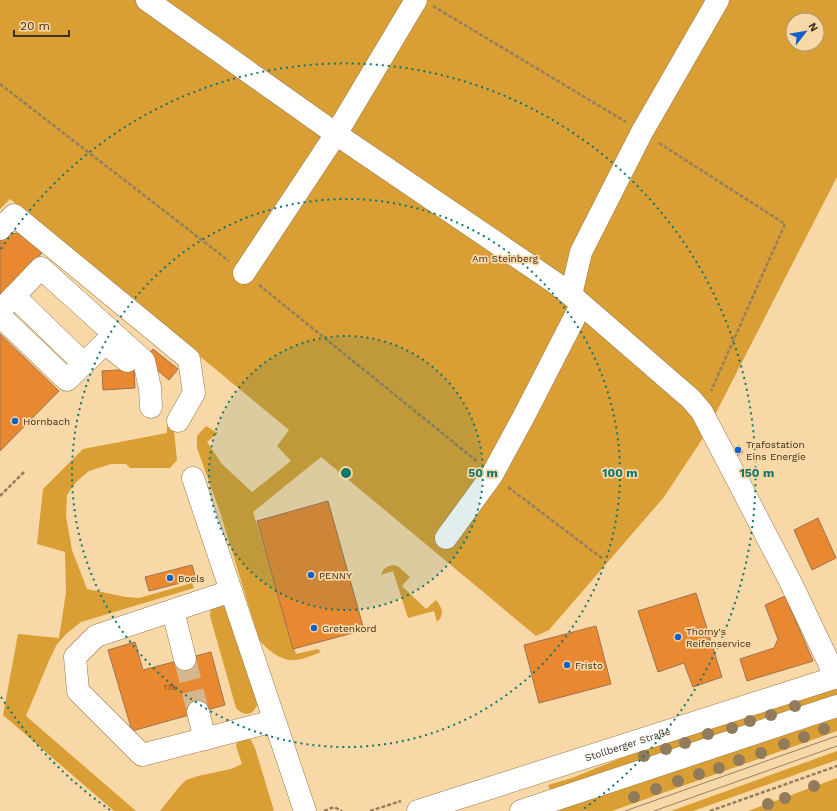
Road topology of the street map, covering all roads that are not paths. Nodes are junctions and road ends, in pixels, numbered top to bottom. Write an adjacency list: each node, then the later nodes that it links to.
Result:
1 (147, 0): 4 (main road)
2 (718, 0): 7 (main road)
3 (423, 2): 4 (main road)
4 (336, 134): 6 (main road); 7 (main road)
5 (0, 229): 13 (main road)
6 (244, 273)
7 (576, 300): 15 (main road); 19 (main road)
8 (7, 303): 10 (main road); 11 (main road)
9 (0, 316): 10 (main road)
10 (84, 364): 11 (main road)
11 (140, 365): 12 (main road)
12 (145, 407)
13 (178, 421)
14 (193, 478): 16 (main road)
15 (446, 538)
16 (231, 591): 17 (main road); 22 (main road)
17 (173, 611): 18 (main road); 23 (main road)
18 (185, 659)
19 (836, 677): 25 (main road, Stollberger Straße)
20 (837, 706): 26 (main road)
21 (198, 712): 23 (main road)
22 (274, 721): 23 (main road); 24 (main road)
23 (205, 739)
24 (305, 811)
25 (418, 811)
26 (521, 811)

